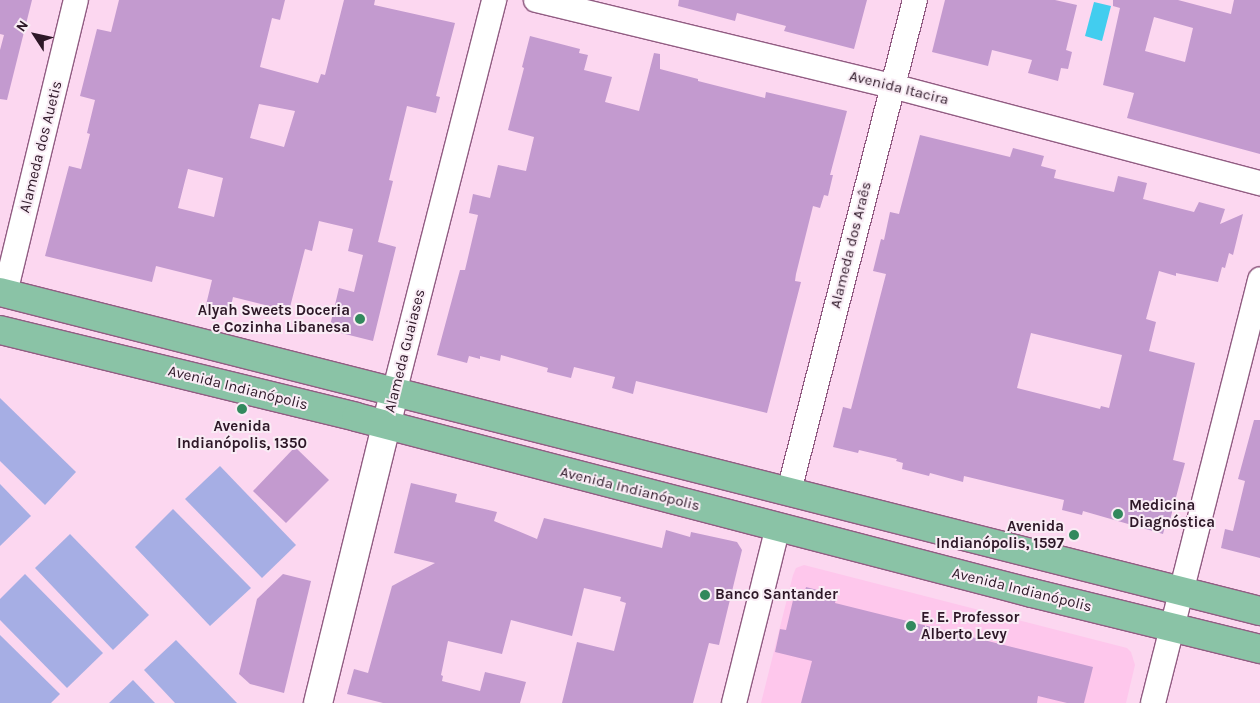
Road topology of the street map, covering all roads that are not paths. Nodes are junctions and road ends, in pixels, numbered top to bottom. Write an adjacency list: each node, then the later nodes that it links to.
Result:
1 (76, 0): 8 (street, Alameda dos Auetis)
2 (494, 0): 10 (street, Alameda Guaiases)
3 (536, 0): 5 (street, Avenida Itacira)
4 (915, 0): 5 (street, Alameda dos Araês)
5 (892, 86): 6 (street, Avenida Itacira); 12 (street, Alameda dos Araês)
6 (1260, 184)
7 (1260, 279): 14 (street)
8 (2, 293): 10 (main road)
9 (0, 330): 11 (main road, Avenida Indianópolis)
10 (394, 393): 11 (street, Alameda Guaiases); 12 (main road)
11 (386, 425): 13 (main road, Avenida Indianópolis); 18 (street, Alameda Guaiases)
12 (789, 491): 14 (main road)
13 (778, 526): 16 (main road, Avenida Indianópolis); 19 (street)
14 (1182, 591): 15 (main road); 16 (street)
15 (1260, 611)
16 (1171, 626): 17 (main road, Avenida Indianópolis); 20 (street)
17 (1260, 649)
18 (318, 703)
19 (734, 703)
20 (1153, 703)

